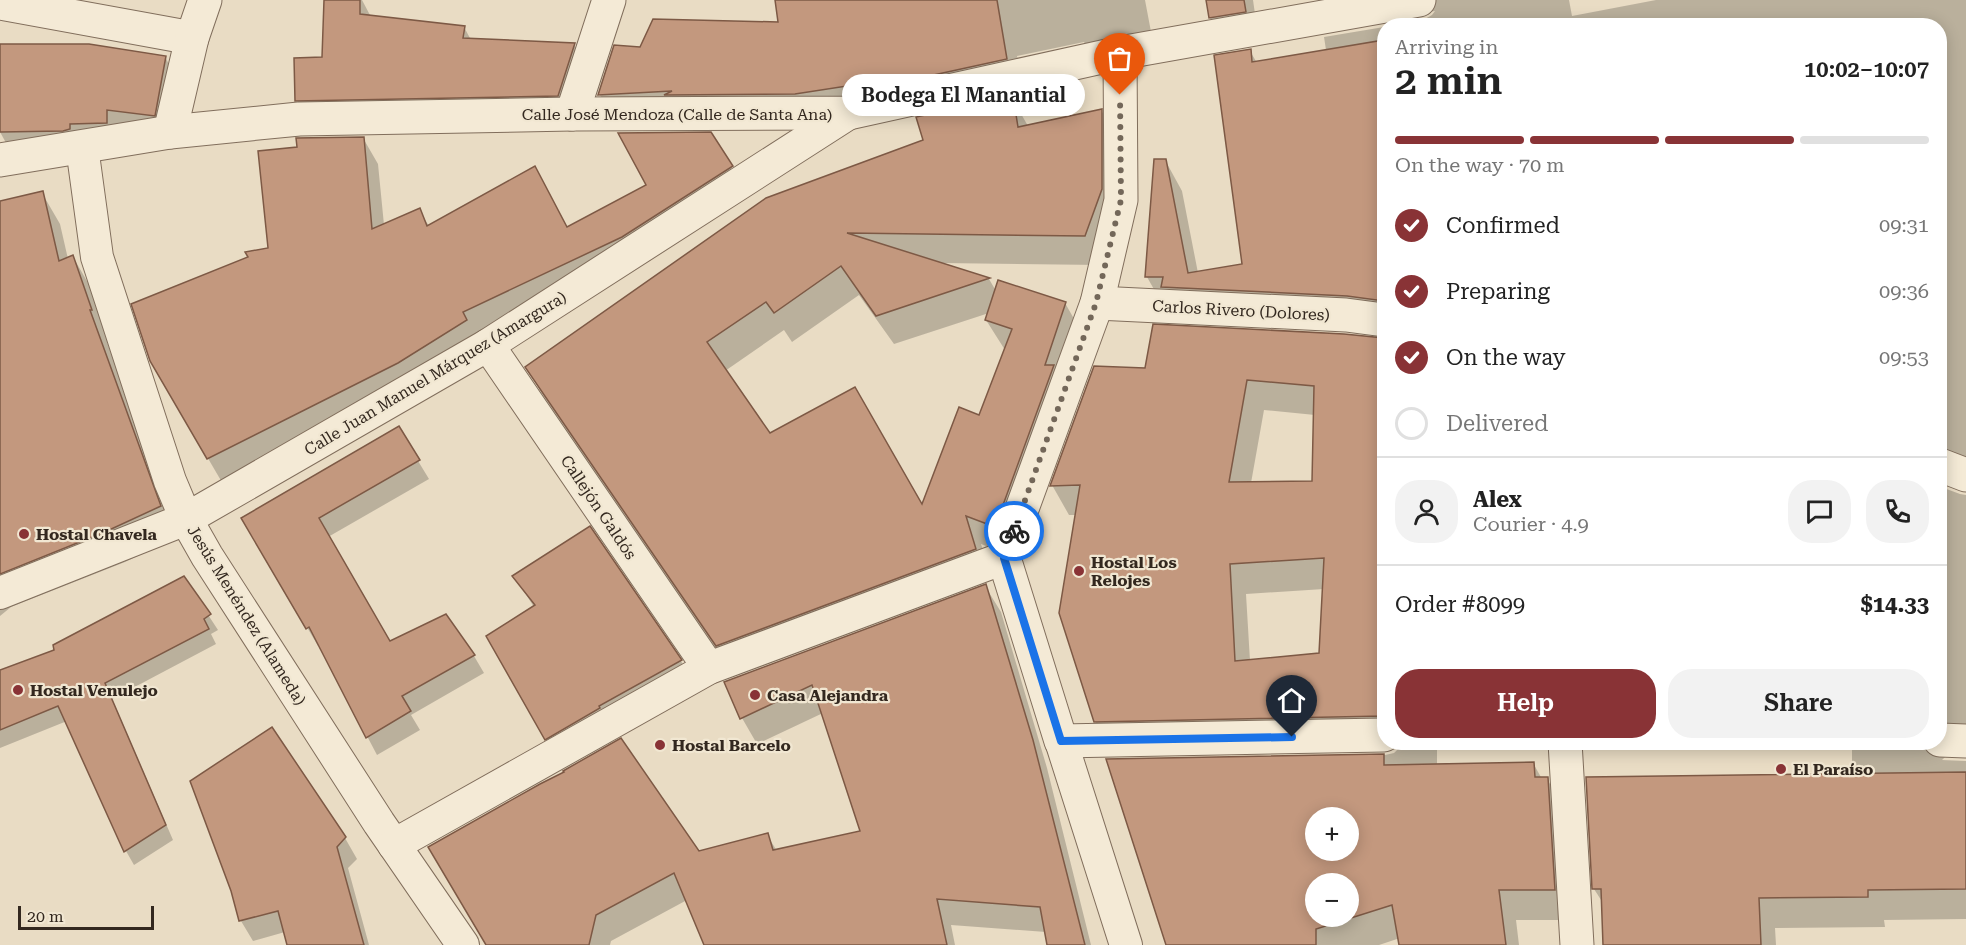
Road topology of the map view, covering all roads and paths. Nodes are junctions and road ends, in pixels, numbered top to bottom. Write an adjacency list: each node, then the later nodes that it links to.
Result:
1 (205, 0): 5 (street)
2 (609, 0): 8 (street)
3 (1419, 0): 6 (street, Calle José Mendoza (Calle de Santa Ana))
4 (0, 3): 5 (street)
5 (192, 38): 9 (street)
6 (1120, 53): 7 (street, Calle José Mendoza (Calle de Santa Ana)); 12 (street)
7 (849, 113): 8 (street, Calle José Mendoza (Calle de Santa Ana)); 14 (street, Calle Juan Manuel Márquez (Amargura))
8 (572, 114): 9 (street, Calle José Mendoza (Calle de Santa Ana))
9 (170, 132): 10 (street, Calle José Mendoza (Calle de Santa Ana))
10 (82, 147): 11 (street, Calle José Mendoza (Calle de Santa Ana)); 17 (street, Jesús Menéndez (Alameda))
11 (0, 160)
12 (1096, 303): 13 (street, Carlos Rivero (Dolores)); 18 (street)
13 (1377, 319)
14 (488, 345): 17 (street, Calle Juan Manuel Márquez (Amargura)); 20 (street, Callejón Galdós)
15 (1947, 468): 16 (street)
16 (1966, 475)
17 (186, 519): 19 (street, Calle Juan Manuel Márquez (Amargura)); 26 (street, Jesús Menéndez (Alameda))
18 (1004, 558): 20 (street); 23 (street)
19 (0, 594)
20 (709, 668): 26 (street)
21 (1377, 735): 23 (street)
22 (1947, 740): 24 (street)
23 (1061, 741): 28 (street)
24 (1966, 741)
25 (1565, 750): 29 (street)
26 (394, 845): 27 (street, Jesús Menéndez (Alameda))
27 (463, 945)
28 (1126, 945)
29 (1577, 945)

